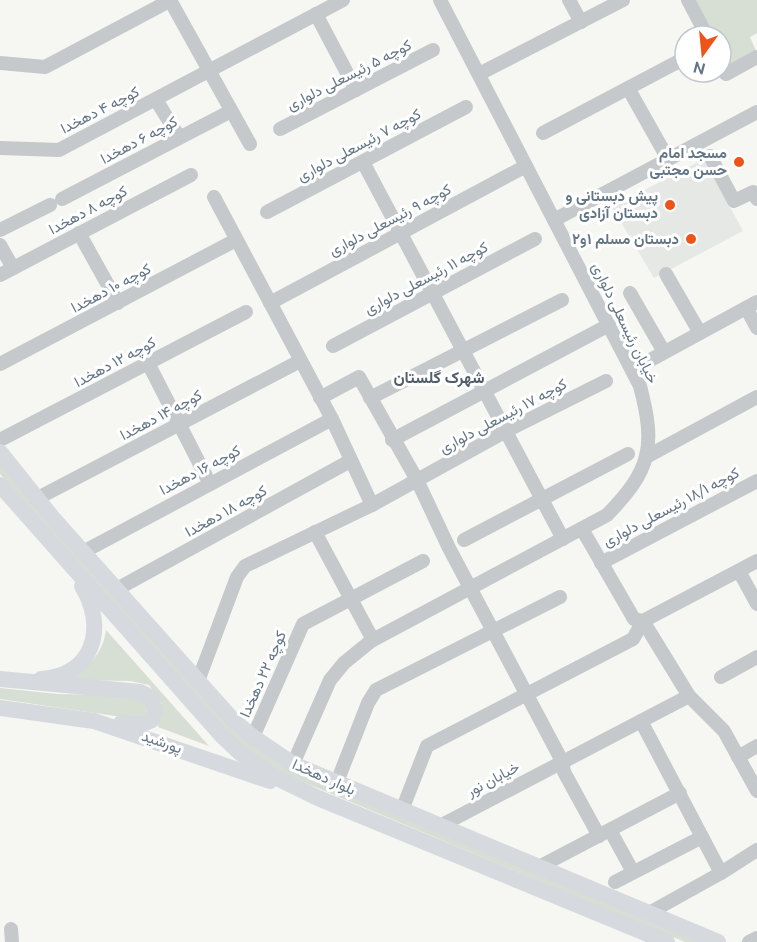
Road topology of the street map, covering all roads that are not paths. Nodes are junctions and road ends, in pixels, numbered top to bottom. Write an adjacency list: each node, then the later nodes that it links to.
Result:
1 (170, 0): 12 (street); 15 (street)
2 (343, 0): 7 (street, کوچه ۴ دهخدا)
3 (440, 0): 16 (street, خیابان رئیسعلی دلواری)
4 (569, 0): 8 (street)
5 (623, 0): 8 (street)
6 (688, 0): 9 (street)
7 (316, 14): 15 (street, کوچه ۴ دهخدا); 18 (street)
8 (581, 22): 16 (street)
9 (701, 24)
10 (433, 50): 18 (street, کوچه ۵ رئیسعلی دلواری)
11 (757, 57): 14 (street)
12 (0, 63)
13 (673, 64): 17 (street)
14 (733, 70)
15 (209, 71): 21 (street); 27 (street, کوچه ۴ دهخدا)
16 (479, 74): 31 (street, خیابان رئیسعلی دلواری)
17 (628, 88): 24 (street); 29 (street)
18 (356, 90): 23 (street, کوچه ۵ رئیسعلی دلواری)
19 (158, 103): 25 (street)
20 (466, 107): 30 (street, کوچه ۷ رئیسعلی دلواری)
21 (231, 111): 25 (street, کوچه ۶ دهخدا); 26 (street)
22 (757, 112): 29 (street)
23 (280, 129)
24 (543, 133)
25 (179, 138): 37 (street, کوچه ۶ دهخدا)
26 (250, 144)
27 (0, 148)
28 (710, 156): 34 (street)
29 (668, 159): 36 (street)
30 (363, 162): 35 (street, کوچه ۷ رئیسعلی دلواری); 39 (street)
31 (526, 166): 36 (street, خیابان رئیسعلی دلواری); 39 (street, کوچه ۹ رئیسعلی دلواری)
32 (191, 175): 38 (street, کوچه ۸ دهخدا)
33 (214, 197): 41 (street)
34 (757, 199)
35 (267, 212)
36 (554, 220): 52 (street, خیابان رئیسعلی دلواری)
37 (0, 230)
38 (79, 233): 43 (street, کوچه ۸ دهخدا); 48 (street)
39 (401, 233): 45 (street); 49 (street, کوچه ۹ رئیسعلی دلواری)
40 (535, 238): 45 (street, کوچه ۱۱ رئیسعلی دلواری)
41 (236, 240): 48 (street, کوچه ۱۰ دهخدا); 49 (street)
42 (0, 245): 43 (street)
43 (6, 271)
44 (666, 274): 54 (street)
45 (433, 293): 55 (street, کوچه ۱۱ رئیسعلی دلواری); 56 (street)
46 (630, 293): 57 (street)
47 (562, 300): 56 (street)
48 (118, 303): 60 (street, کوچه ۱۰ دهخدا)
49 (270, 303): 58 (street)
50 (751, 305): 53 (street); 54 (street)
51 (246, 312): 59 (street, کوچه ۱۲ دهخدا)
52 (609, 325): 61 (street, خیابان رئیسعلی دلواری); 63 (street)
53 (757, 328)
54 (700, 333): 57 (street)
55 (333, 346)
56 (463, 351): 63 (street); 66 (street)
57 (664, 352): 61 (street)
58 (300, 361): 65 (street); 68 (street, کوچه ۱۴ دهخدا)
59 (148, 363): 68 (street); 70 (street, کوچه ۱۲ دهخدا)
60 (0, 364)
61 (632, 370): 74 (street, خیابان رئیسعلی دلواری)
62 (606, 381): 69 (street, کوچه ۱۷ رئیسعلی دلواری)
63 (485, 391): 69 (street); 71 (street)
64 (757, 397): 74 (street)
65 (320, 398): 66 (street); 67 (street)
66 (370, 398): 71 (street)
67 (332, 419): 75 (street); 78 (street, کوچه ۱۶ دهخدا)
68 (180, 424): 78 (street); 80 (street, کوچه ۱۴ دهخدا)
69 (506, 431): 76 (street, کوچه ۱۷ رئیسعلی دلواری); 81 (street)
70 (0, 440)
71 (392, 441): 76 (street)
72 (0, 452): 80 (main road, بلوار دهخدا)
73 (628, 454): 81 (street)
74 (646, 457): 83 (street, خیابان رئیسعلی دلواری)
75 (350, 461): 82 (street); 94 (street, کوچه ۱۸ دهخدا)
76 (417, 480): 82 (street, کوچه ۱۷ رئیسعلی دلواری); 93 (street)
77 (757, 481): 91 (street, کوچه ۱۸/۱ رئیسعلی دلواری)
78 (210, 484): 87 (street, کوچه ۱۶ دهخدا)
79 (0, 485): 88 (main road, بلوار دهخدا)
80 (36, 498): 87 (main road, بلوار دهخدا)
81 (542, 500): 85 (street); 86 (street)
82 (372, 505): 84 (street, کوچه ۱۷ رئیسعلی دلواری)
83 (582, 529): 85 (street, خیابان رئیسعلی دلواری); 91 (street)
84 (315, 532): 96 (street); 104 (street, کوچه ۱۷ رئیسعلی دلواری)
85 (563, 539): 93 (street, خیابان رئیسعلی دلواری)
86 (464, 540)
87 (85, 551): 94 (main road, بلوار دهخدا)
88 (66, 559): 103 (main road); 118 (main road, بلوار دهخدا)
89 (423, 561): 96 (street)
90 (757, 561): 92 (street)
91 (601, 563): 98 (street)
92 (738, 571): 97 (street); 98 (street)
93 (470, 588): 99 (street); 100 (street, خیابان رئیسعلی دلواری)
94 (117, 589): 104 (main road, بلوار دهخدا)
95 (560, 597): 99 (street)
96 (351, 599): 100 (street); 110 (street, کوچه ۲۲ دهخدا)
97 (757, 604)
98 (643, 621): 105 (street); 106 (street)
99 (493, 631): 105 (street); 115 (street)
100 (373, 640): 114 (street, خیابان رئیسعلی دلواری)
101 (757, 657): 102 (street)
102 (722, 676)
103 (3, 680): 108 (main road)
104 (198, 681): 110 (main road, بلوار دهخدا)
105 (528, 694): 113 (street); 119 (street)
106 (688, 696): 109 (street, خیابان نور); 112 (street)
107 (0, 708): 108 (main road, پورشید)
108 (94, 721): 118 (main road, پورشید)
109 (641, 721): 113 (street, خیابان نور); 117 (street)
110 (253, 737): 114 (main road, بلوار دهخدا)
111 (757, 746): 112 (street)
112 (738, 757): 116 (street)
113 (562, 761): 120 (street, خیابان نور); 121 (street)
114 (292, 764): 115 (main road, بلوار دهخدا)
115 (337, 782): 119 (main road, بلوار دهخدا)
116 (757, 791)
117 (680, 794): 121 (street); 122 (street)
118 (318, 798): 130 (main road, بلوار دهخدا)
119 (402, 810): 120 (main road, بلوار دهخدا)
120 (440, 826): 124 (main road, بلوار دهخدا)
121 (604, 833): 124 (street); 125 (street)
122 (702, 837): 125 (street); 126 (street)
123 (757, 850): 126 (street)
124 (539, 867): 128 (main road, بلوار دهخدا)
125 (633, 872): 127 (street)
126 (721, 873): 128 (street)
127 (615, 882)
128 (649, 913): 131 (main road, بلوار دهخدا)
129 (757, 938): 132 (street)
130 (667, 942)
131 (718, 942)
132 (749, 942)

